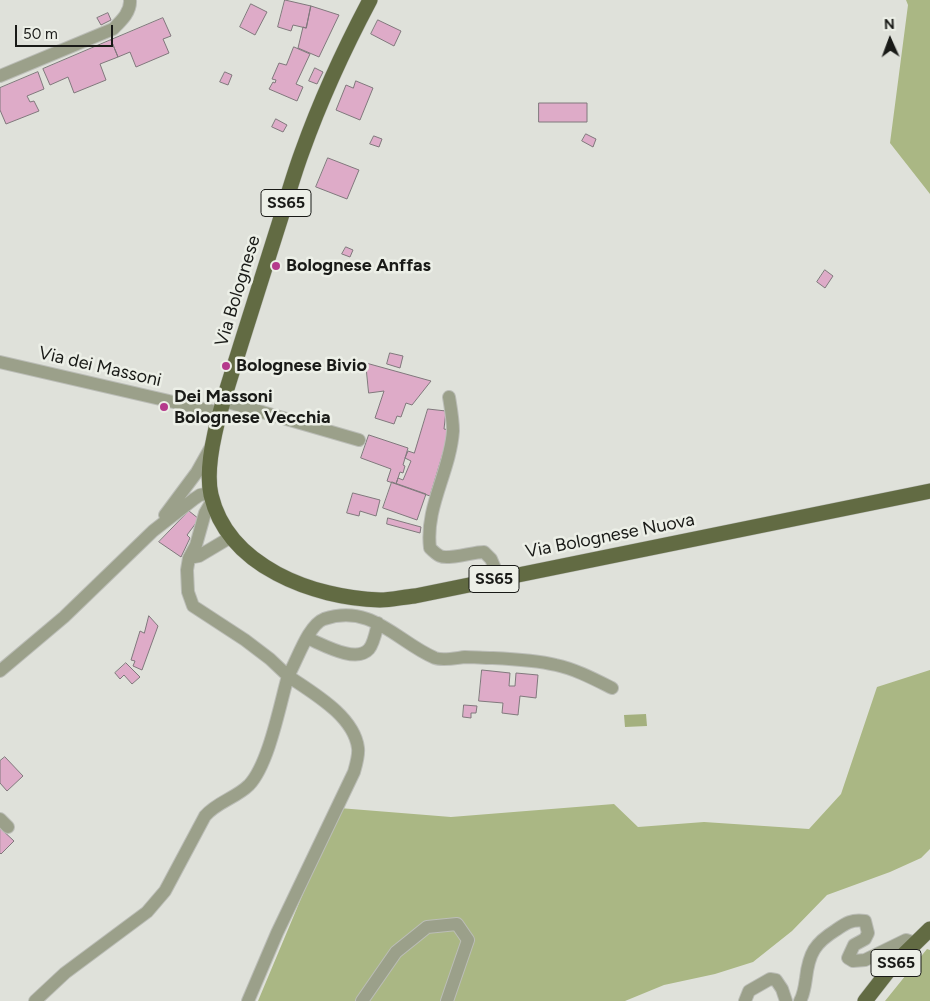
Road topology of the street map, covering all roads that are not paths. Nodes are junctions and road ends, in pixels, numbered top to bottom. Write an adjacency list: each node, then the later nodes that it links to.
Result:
1 (130, 0): 3 (street)
2 (370, 0): 6 (main road, Via Bolognese / SS65)
3 (0, 76)
4 (0, 362): 6 (street, Via dei Massoni)
5 (448, 397): 15 (street)
6 (223, 407): 7 (street, Via dei Massoni); 8 (main road, Via Bolognese / SS65)
7 (359, 440)
8 (212, 445): 9 (street, Via Bolognese); 11 (main road, Via Bolognese Nuova / SS65)
9 (190, 482): 11 (street); 12 (street, Via Bolognese)
10 (930, 491): 15 (main road, Via Bolognese Nuova / SS65)
11 (208, 496): 12 (street, Via Bolognese); 13 (main road, Via Bolognese Nuova / SS65); 14 (street)
12 (153, 531): 18 (street, Via Bolognese)
13 (231, 537): 14 (street); 15 (main road, Via Bolognese Nuova / SS65)
14 (189, 558): 19 (street)
15 (499, 578)
16 (378, 623): 17 (street); 17 (street); 20 (street)
17 (307, 638): 19 (street)
18 (0, 670)
19 (288, 676): 23 (street); 24 (street)
20 (612, 688)
21 (930, 929): 22 (main road, SS65)
22 (915, 943): 29 (street); 30 (main road, SS65)
23 (35, 1001)
24 (248, 1001)
25 (362, 1001): 26 (street)
26 (447, 1001)
27 (745, 1001): 28 (street)
28 (786, 1001)
29 (800, 1001)
30 (866, 1001)

